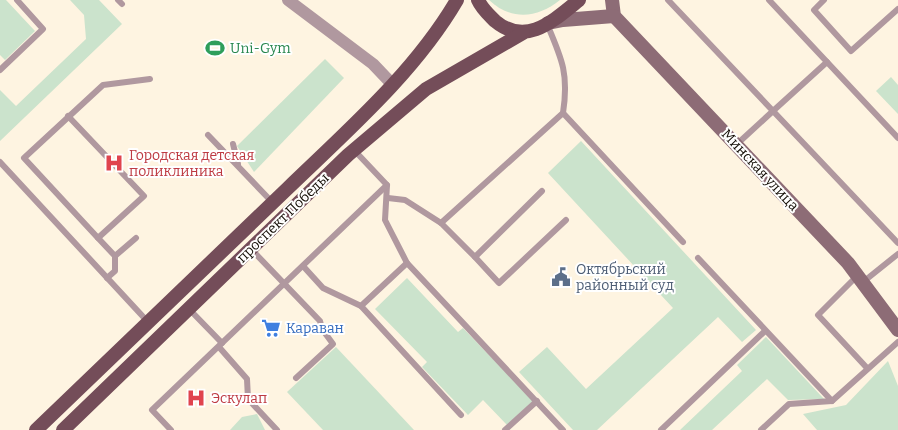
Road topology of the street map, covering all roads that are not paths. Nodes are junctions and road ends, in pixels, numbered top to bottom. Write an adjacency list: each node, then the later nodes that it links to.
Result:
1 (17, 0): 15 (lane)
2 (288, 0): 17 (street)
3 (457, 0): 17 (main road, проспект Победы)
4 (478, 0): 13 (main road)
5 (579, 0): 12 (main road, проспект Победы)
6 (612, 0): 11 (main road)
7 (668, 0): 18 (lane)
8 (769, 0): 14 (lane)
9 (824, 0): 10 (lane)
10 (898, 9)
11 (614, 16): 12 (main road); 24 (main road, Минская улица)
12 (546, 24): 13 (main road, проспект Победы); 19 (lane)
13 (523, 33): 25 (main road, проспект Победы)
14 (827, 62): 18 (lane); 22 (lane)
15 (0, 70)
16 (150, 79): 20 (lane)
17 (392, 84): 31 (main road, проспект Победы)
18 (773, 112): 24 (lane); 37 (lane)
19 (562, 113): 33 (lane); 36 (lane)
20 (68, 116): 34 (lane); 34 (lane)
21 (208, 135): 27 (lane)
22 (898, 138)
23 (233, 144): 27 (lane)
24 (736, 145): 46 (main road, Минская улица)
25 (354, 150): 28 (lane); 38 (main road, проспект Победы)
26 (0, 162): 45 (lane)
27 (238, 165): 31 (lane)
28 (387, 185): 30 (lane); 44 (lane)
29 (542, 192): 41 (lane)
30 (388, 198): 33 (lane); 43 (lane)
31 (273, 203): 50 (main road, проспект Победы)
32 (566, 220): 41 (lane)
33 (441, 222): 41 (lane)
34 (98, 238): 40 (lane)
35 (136, 238): 40 (lane)
36 (683, 242)
37 (898, 243)
38 (251, 249): 47 (lane); 49 (main road, проспект Победы)
39 (898, 254): 46 (lane)
40 (115, 256): 45 (lane)
41 (475, 257)
42 (698, 258): 52 (lane)
43 (407, 264): 48 (lane); 58 (lane)
44 (303, 266): 47 (lane); 48 (lane)
45 (108, 278): 50 (lane)
46 (860, 278): 51 (main road, Минская улица); 55 (lane)
47 (284, 284): 54 (lane); 56 (lane)
48 (361, 306): 59 (lane)
49 (189, 309): 54 (lane); 61 (main road, проспект Победы)
50 (148, 322): 60 (main road, проспект Победы)
51 (898, 330)
52 (765, 331): 57 (lane); 66 (lane)
53 (898, 342): 55 (lane)
54 (220, 345): 62 (lane); 63 (lane)
55 (868, 368): 57 (lane)
56 (296, 378)
57 (832, 401): 67 (lane)
58 (537, 402): 64 (lane); 65 (lane)
59 (461, 415)
60 (36, 430)
61 (63, 430)
62 (170, 430)
63 (277, 430)
64 (506, 430)
65 (563, 430)
66 (661, 430)
67 (761, 430)

